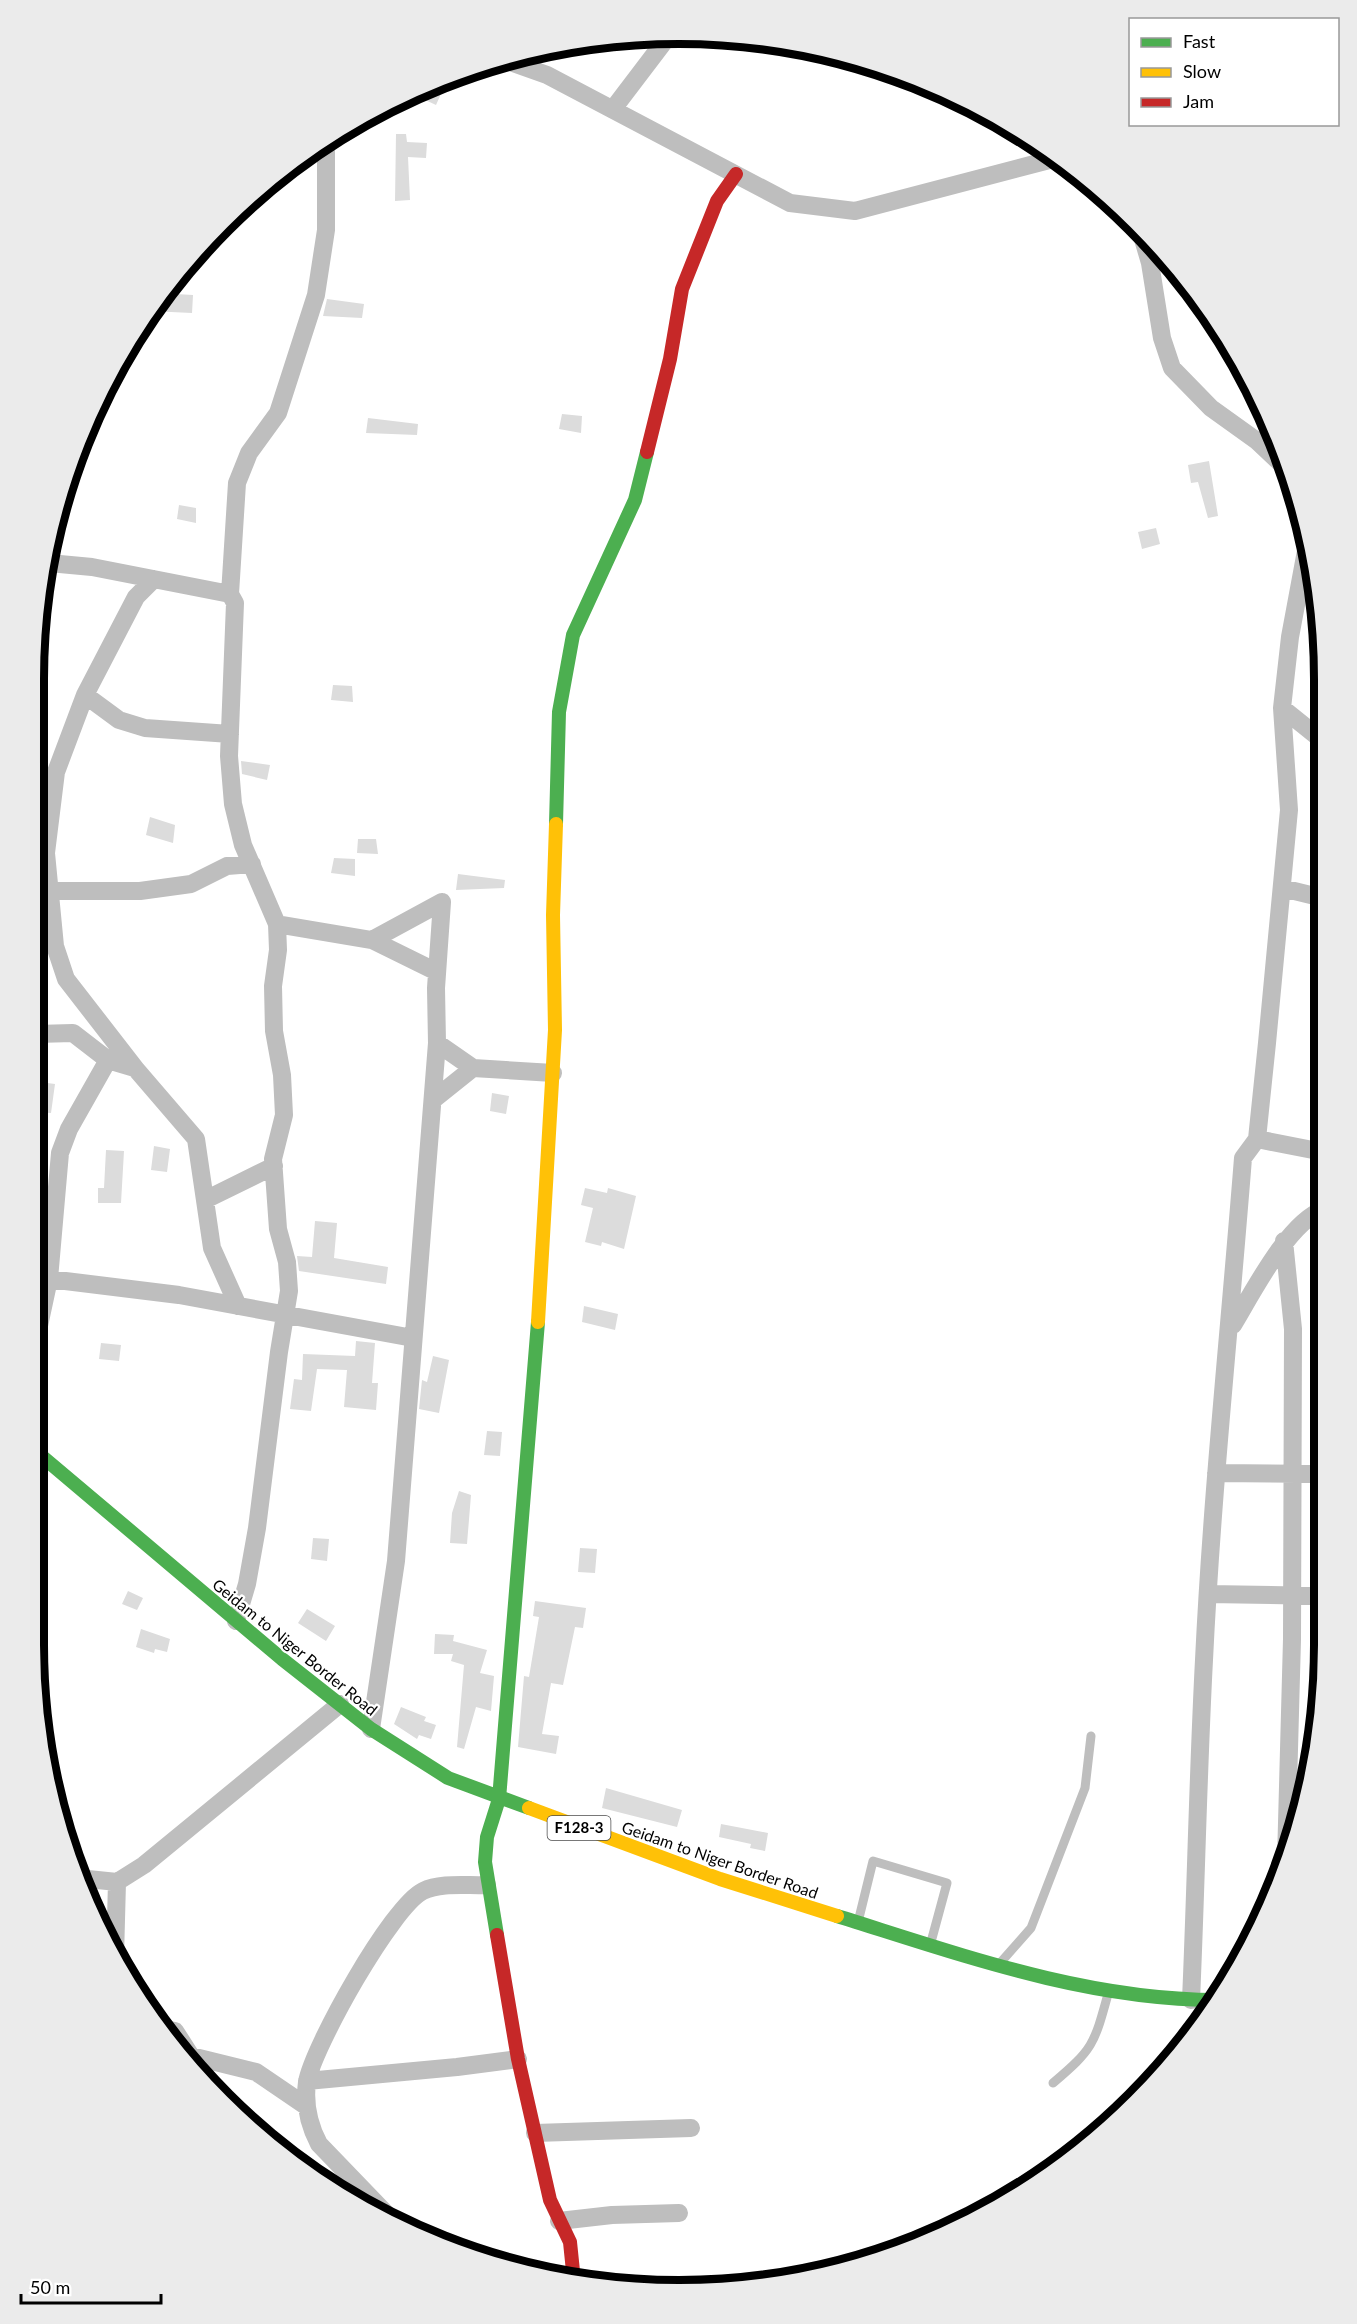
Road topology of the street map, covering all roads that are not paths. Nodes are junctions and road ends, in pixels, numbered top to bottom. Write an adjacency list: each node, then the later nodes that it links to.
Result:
1 (662, 44): 3 (street)
2 (517, 64): 3 (street)
3 (613, 109): 6 (street)
4 (326, 151): 12 (street)
5 (1045, 161): 6 (street)
6 (736, 174): 29 (street)
7 (1146, 249): 8 (street)
8 (1273, 456)
9 (55, 564): 11 (street)
10 (1303, 567): 14 (street)
11 (154, 579): 12 (street); 13 (street)
12 (230, 594): 15 (street)
13 (85, 696): 15 (street); 19 (street)
14 (1282, 708): 16 (street); 18 (street)
15 (230, 734): 17 (street)
16 (1314, 734)
17 (252, 864): 19 (street); 21 (street)
18 (1282, 888): 20 (street); 31 (street)
19 (43, 892): 27 (street)
20 (1314, 896)
21 (277, 924): 22 (street); 33 (street)
22 (372, 940): 23 (street); 23 (street)
23 (437, 972): 25 (street)
24 (43, 1034): 26 (street)
25 (437, 1043): 28 (street); 30 (street)
26 (108, 1060): 27 (street); 37 (street)
27 (135, 1068): 34 (street)
28 (473, 1068): 29 (street); 30 (street)
29 (553, 1073): 54 (street)
30 (433, 1100): 42 (street)
31 (1257, 1138): 32 (street); 41 (street)
32 (1314, 1150)
33 (274, 1166): 34 (street); 40 (street)
34 (205, 1200): 38 (street)
35 (1314, 1213): 36 (street)
36 (1284, 1241): 41 (street); 45 (street)
37 (49, 1279): 38 (street); 39 (street)
38 (238, 1306): 40 (street)
39 (43, 1307)
40 (285, 1314): 42 (street); 50 (street)
41 (1230, 1329): 44 (street)
42 (413, 1338): 52 (street)
43 (43, 1457): 50 (street, Geidam to Niger Border Road / F128-3)
44 (1216, 1473): 45 (street); 47 (street)
45 (1294, 1474): 46 (street); 48 (street)
46 (1314, 1474)
47 (1208, 1594): 48 (street); 64 (street)
48 (1292, 1594): 49 (street); 55 (street)
49 (1314, 1595)
50 (236, 1621): 51 (street, Geidam to Niger Border Road / F128-3)
51 (340, 1704): 52 (street, Geidam to Niger Border Road / F128-3); 57 (street)
52 (370, 1729): 54 (street, Geidam to Niger Border Road / F128-3)
53 (1091, 1736): 62 (lane)
54 (499, 1799): 58 (street); 59 (street, Geidam to Niger Border Road / F128-3)
55 (1287, 1828)
56 (88, 1879): 57 (street)
57 (117, 1882): 60 (street)
58 (487, 1885): 67 (street); 68 (street)
59 (858, 1923): 61 (street, Geidam to Niger Border Road / F128-3); 61 (lane)
60 (116, 1939)
61 (930, 1946): 62 (street, Geidam to Niger Border Road / F128-3)
62 (998, 1966): 63 (street, Geidam to Niger Border Road / F128-3)
63 (1108, 1992): 64 (street, Geidam to Niger Border Road / F128-3); 69 (lane)
64 (1191, 2000): 65 (street, Geidam to Niger Border Road / F128-3)
65 (1205, 2000)
66 (195, 2057): 70 (street)
67 (518, 2059): 68 (street); 72 (street)
68 (307, 2081): 70 (street)
69 (1053, 2083)
70 (306, 2106): 73 (street)
71 (691, 2127): 72 (street)
72 (535, 2133): 75 (street)
73 (376, 2203)
74 (680, 2213): 75 (street)
75 (559, 2221): 76 (street)
76 (573, 2271)

